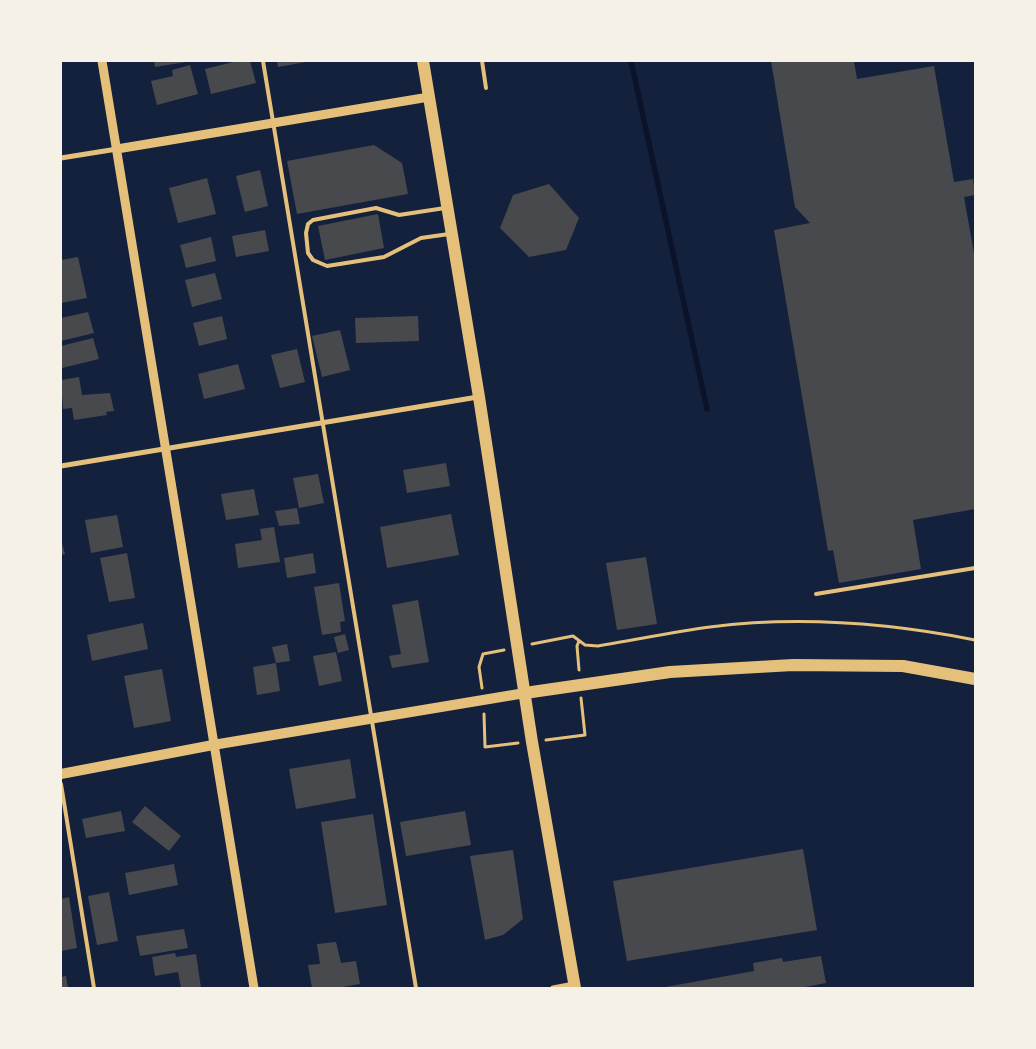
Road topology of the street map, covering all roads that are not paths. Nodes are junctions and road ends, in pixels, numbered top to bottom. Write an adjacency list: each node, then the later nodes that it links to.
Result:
1 (102, 61): 8 (street)
2 (263, 61): 7 (lane)
3 (423, 61): 6 (main road)
4 (482, 61): 5 (lane)
5 (486, 88)
6 (429, 97): 7 (street); 10 (main road)
7 (273, 123): 8 (street); 13 (lane)
8 (117, 149): 9 (street); 14 (street)
9 (61, 158)
10 (447, 207): 11 (main road); 11 (lane)
11 (452, 233): 12 (main road)
12 (479, 397): 13 (street); 19 (main road)
13 (324, 423): 14 (street); 20 (lane)
14 (166, 449): 15 (street); 21 (street)
15 (61, 466)
16 (975, 568): 17 (lane)
17 (816, 594)
18 (975, 679): 19 (main road)
19 (525, 693): 20 (main road); 24 (main road)
20 (373, 718): 21 (main road); 27 (lane)
21 (213, 745): 22 (main road); 26 (street)
22 (61, 774)
23 (61, 784): 25 (lane)
24 (575, 986): 28 (street)
25 (94, 988)
26 (254, 988)
27 (416, 988)
28 (553, 988)

